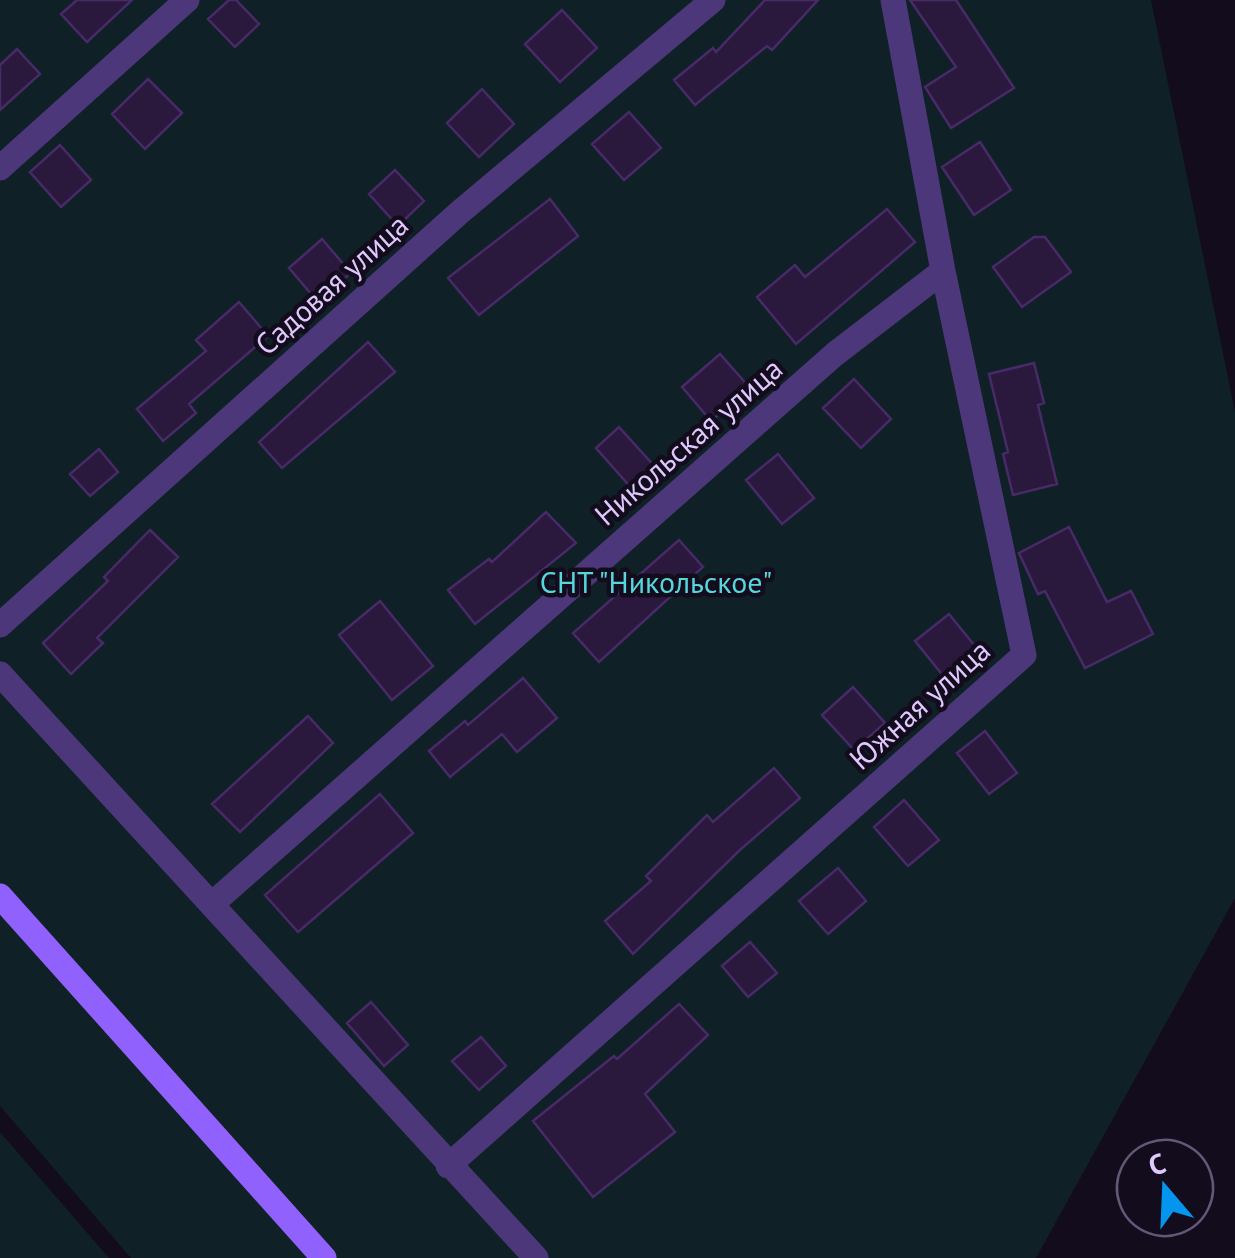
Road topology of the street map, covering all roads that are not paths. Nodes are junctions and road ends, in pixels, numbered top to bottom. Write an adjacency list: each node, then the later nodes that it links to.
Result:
1 (187, 0): 4 (street)
2 (714, 0): 6 (street, Садовая улица)
3 (893, 0): 5 (street, Южная улица)
4 (0, 168)
5 (943, 272): 9 (street, Никольская улица); 10 (street, Южная улица)
6 (0, 626)
7 (0, 674): 9 (street)
8 (0, 896): 11 (street)
9 (212, 904): 10 (street)
10 (448, 1166): 12 (street)
11 (324, 1258)
12 (536, 1258)

